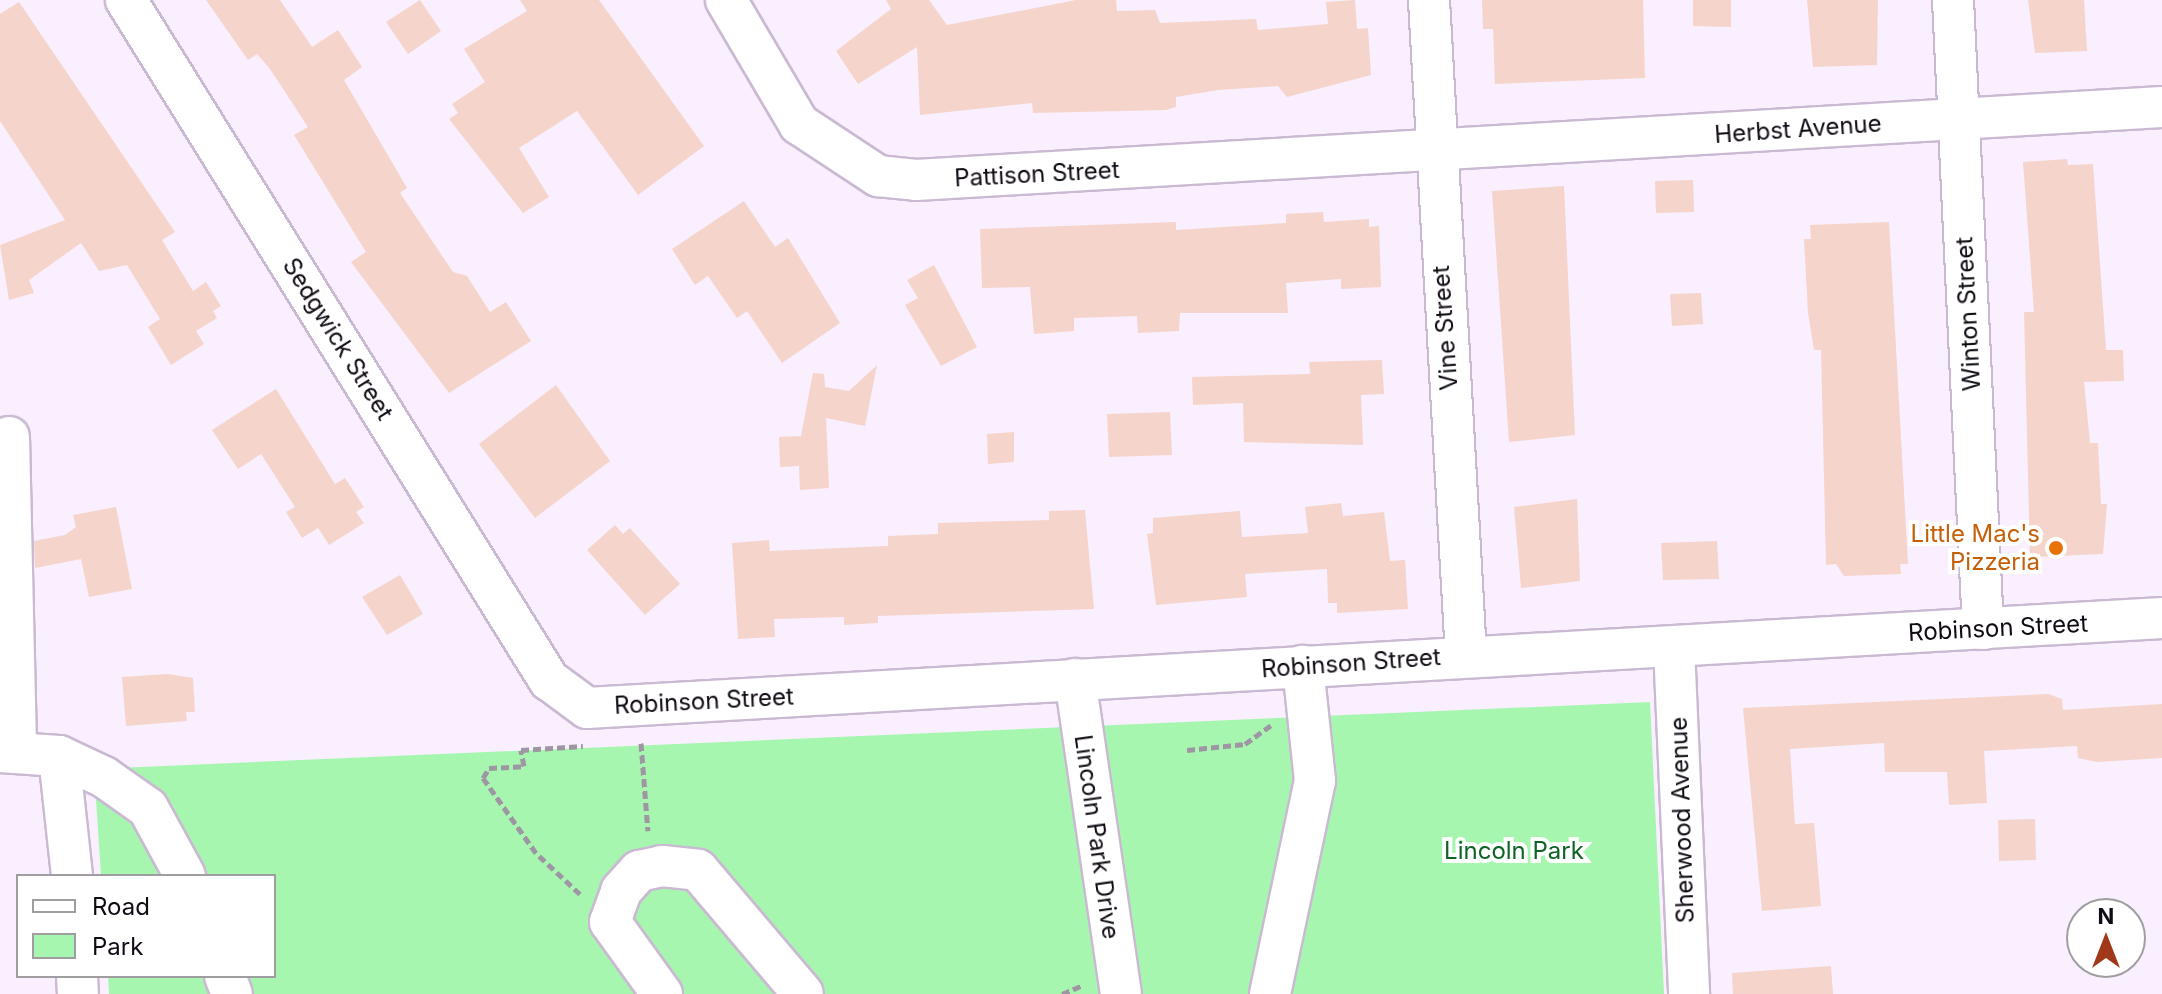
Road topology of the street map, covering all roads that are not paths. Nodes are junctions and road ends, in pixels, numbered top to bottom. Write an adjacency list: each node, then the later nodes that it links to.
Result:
1 (126, 0): 15 (street, Sedgwick Street)
2 (726, 0): 7 (street, Pattison Street)
3 (1429, 0): 7 (street, Vine Street)
4 (1953, 0): 6 (street, Winton Street)
5 (2162, 107): 6 (street, Herbst Avenue)
6 (1959, 119): 7 (street, Herbst Avenue); 10 (street, Winton Street)
7 (1434, 152): 12 (street, Vine Street)
8 (9, 437): 16 (street)
9 (2162, 618): 10 (street, Robinson Street)
10 (1983, 629): 11 (street, Robinson Street)
11 (1674, 647): 12 (street, Robinson Street); 24 (street, Sherwood Avenue)
12 (1466, 656): 13 (street, Robinson Street)
13 (1303, 666): 14 (street, Robinson Street); 23 (street)
14 (1075, 679): 15 (street, Robinson Street); 22 (street, Lincoln Park Drive)
15 (549, 680)
16 (8, 751): 17 (street)
17 (59, 756): 18 (street); 19 (street)
18 (72, 874)
19 (184, 874)
20 (662, 994): 21 (street)
21 (803, 994)
22 (1121, 994)
23 (1270, 994)
24 (1689, 994)

